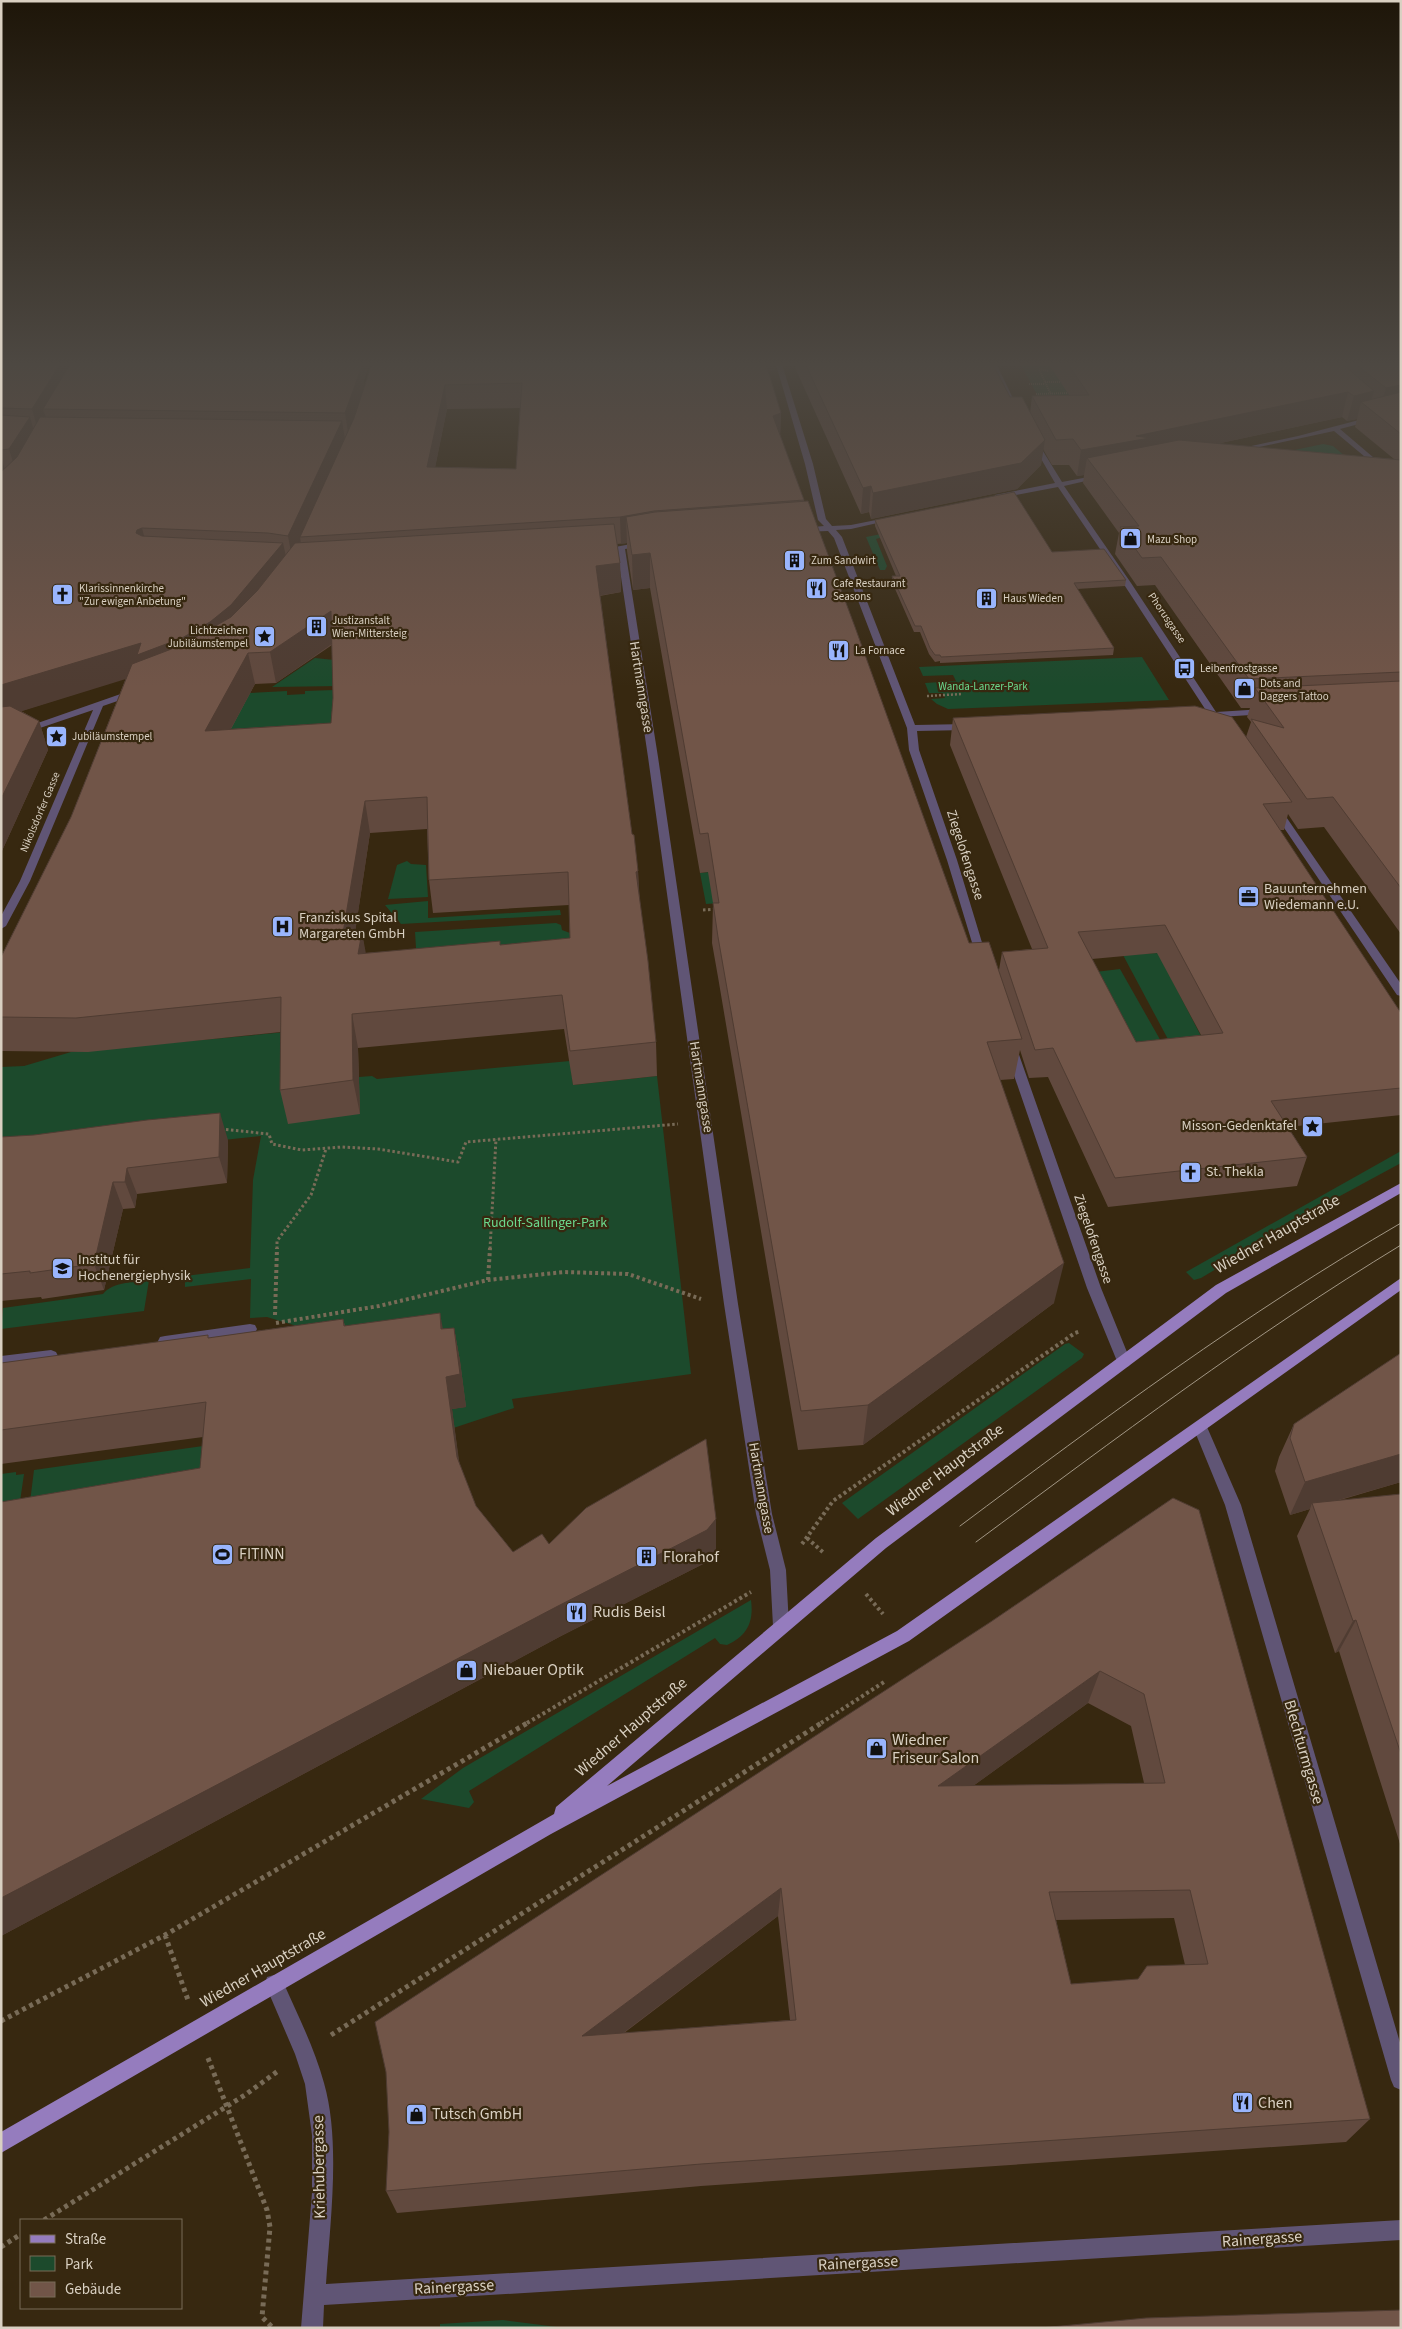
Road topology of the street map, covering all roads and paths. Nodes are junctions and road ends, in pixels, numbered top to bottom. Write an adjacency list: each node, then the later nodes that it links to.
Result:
1 (810, 470): 11 (street, Ziegelofengasse)
2 (1049, 470): 7 (street, Phorusgasse)
3 (1383, 470): 6 (street)
4 (1104, 476): 7 (street)
5 (1401, 476): 6 (street)
6 (1391, 477): 8 (street)
7 (1059, 484): 9 (street); 21 (street, Phorusgasse)
8 (1401, 486)
9 (988, 500)
10 (896, 518): 11 (street)
11 (830, 528): 12 (street); 24 (street, Ziegelofengasse)
12 (794, 530)
13 (655, 542): 14 (street)
14 (621, 548): 15 (street); 34 (street, Hartmanngasse)
15 (593, 550)
16 (142, 690): 19 (street)
17 (962, 694): 18 (path)
18 (926, 696)
19 (99, 705): 26 (street); 30 (street, Nikolsdorfer Gasse)
20 (1273, 711): 21 (street)
21 (1212, 714): 22 (street); 25 (street, Phorusgasse)
22 (1197, 716)
23 (976, 726): 24 (street)
24 (912, 728): 31 (street, Ziegelofengasse)
25 (1224, 732)
26 (1, 734)
27 (1272, 804): 32 (street)
28 (724, 908): 29 (path)
29 (707, 909)
30 (1, 926)
31 (985, 969)
32 (1401, 993)
33 (1008, 1039): 42 (street, Ziegelofengasse)
34 (706, 1122): 36 (path); 41 (street, Hartmanngasse)
35 (219, 1129): 37 (path)
36 (496, 1139): 37 (path); 39 (path)
37 (326, 1149): 43 (path)
38 (1401, 1187): 48 (main road, Wiedner Hauptstraße)
39 (488, 1280): 41 (path); 43 (path)
40 (1401, 1283): 49 (main road, Wiedner Hauptstraße)
41 (731, 1304): 50 (street, Hartmanngasse)
42 (1108, 1322): 48 (street, Ziegelofengasse); 50 (path)
43 (275, 1323): 44 (path)
44 (250, 1329): 45 (street)
45 (150, 1343)
46 (66, 1354): 47 (street)
47 (1, 1362)
48 (1124, 1362): 51 (main road, Wiedner Hauptstraße)
49 (1200, 1427): 53 (main road, Wiedner Hauptstraße); 57 (street, Blechturmgasse)
50 (778, 1570): 51 (street, Hartmanngasse); 55 (path)
51 (781, 1626): 53 (main road, Wiedner Hauptstraße)
52 (888, 1679): 56 (path)
53 (545, 1828): 54 (main road, Wiedner Hauptstraße)
54 (274, 1984): 56 (street, Kriehubergasse); 59 (main road, Wiedner Hauptstraße)
55 (1, 2021)
56 (304, 2052): 58 (path); 64 (street, Kriehubergasse)
57 (1401, 2080)
58 (227, 2105): 60 (path); 65 (path)
59 (1, 2143)
60 (46, 2219)
61 (1401, 2230): 64 (street, Rainergasse)
62 (20, 2235): 63 (path)
63 (1, 2247)
64 (315, 2295): 66 (street, Kriehubergasse)
65 (274, 2328)
66 (312, 2328)

